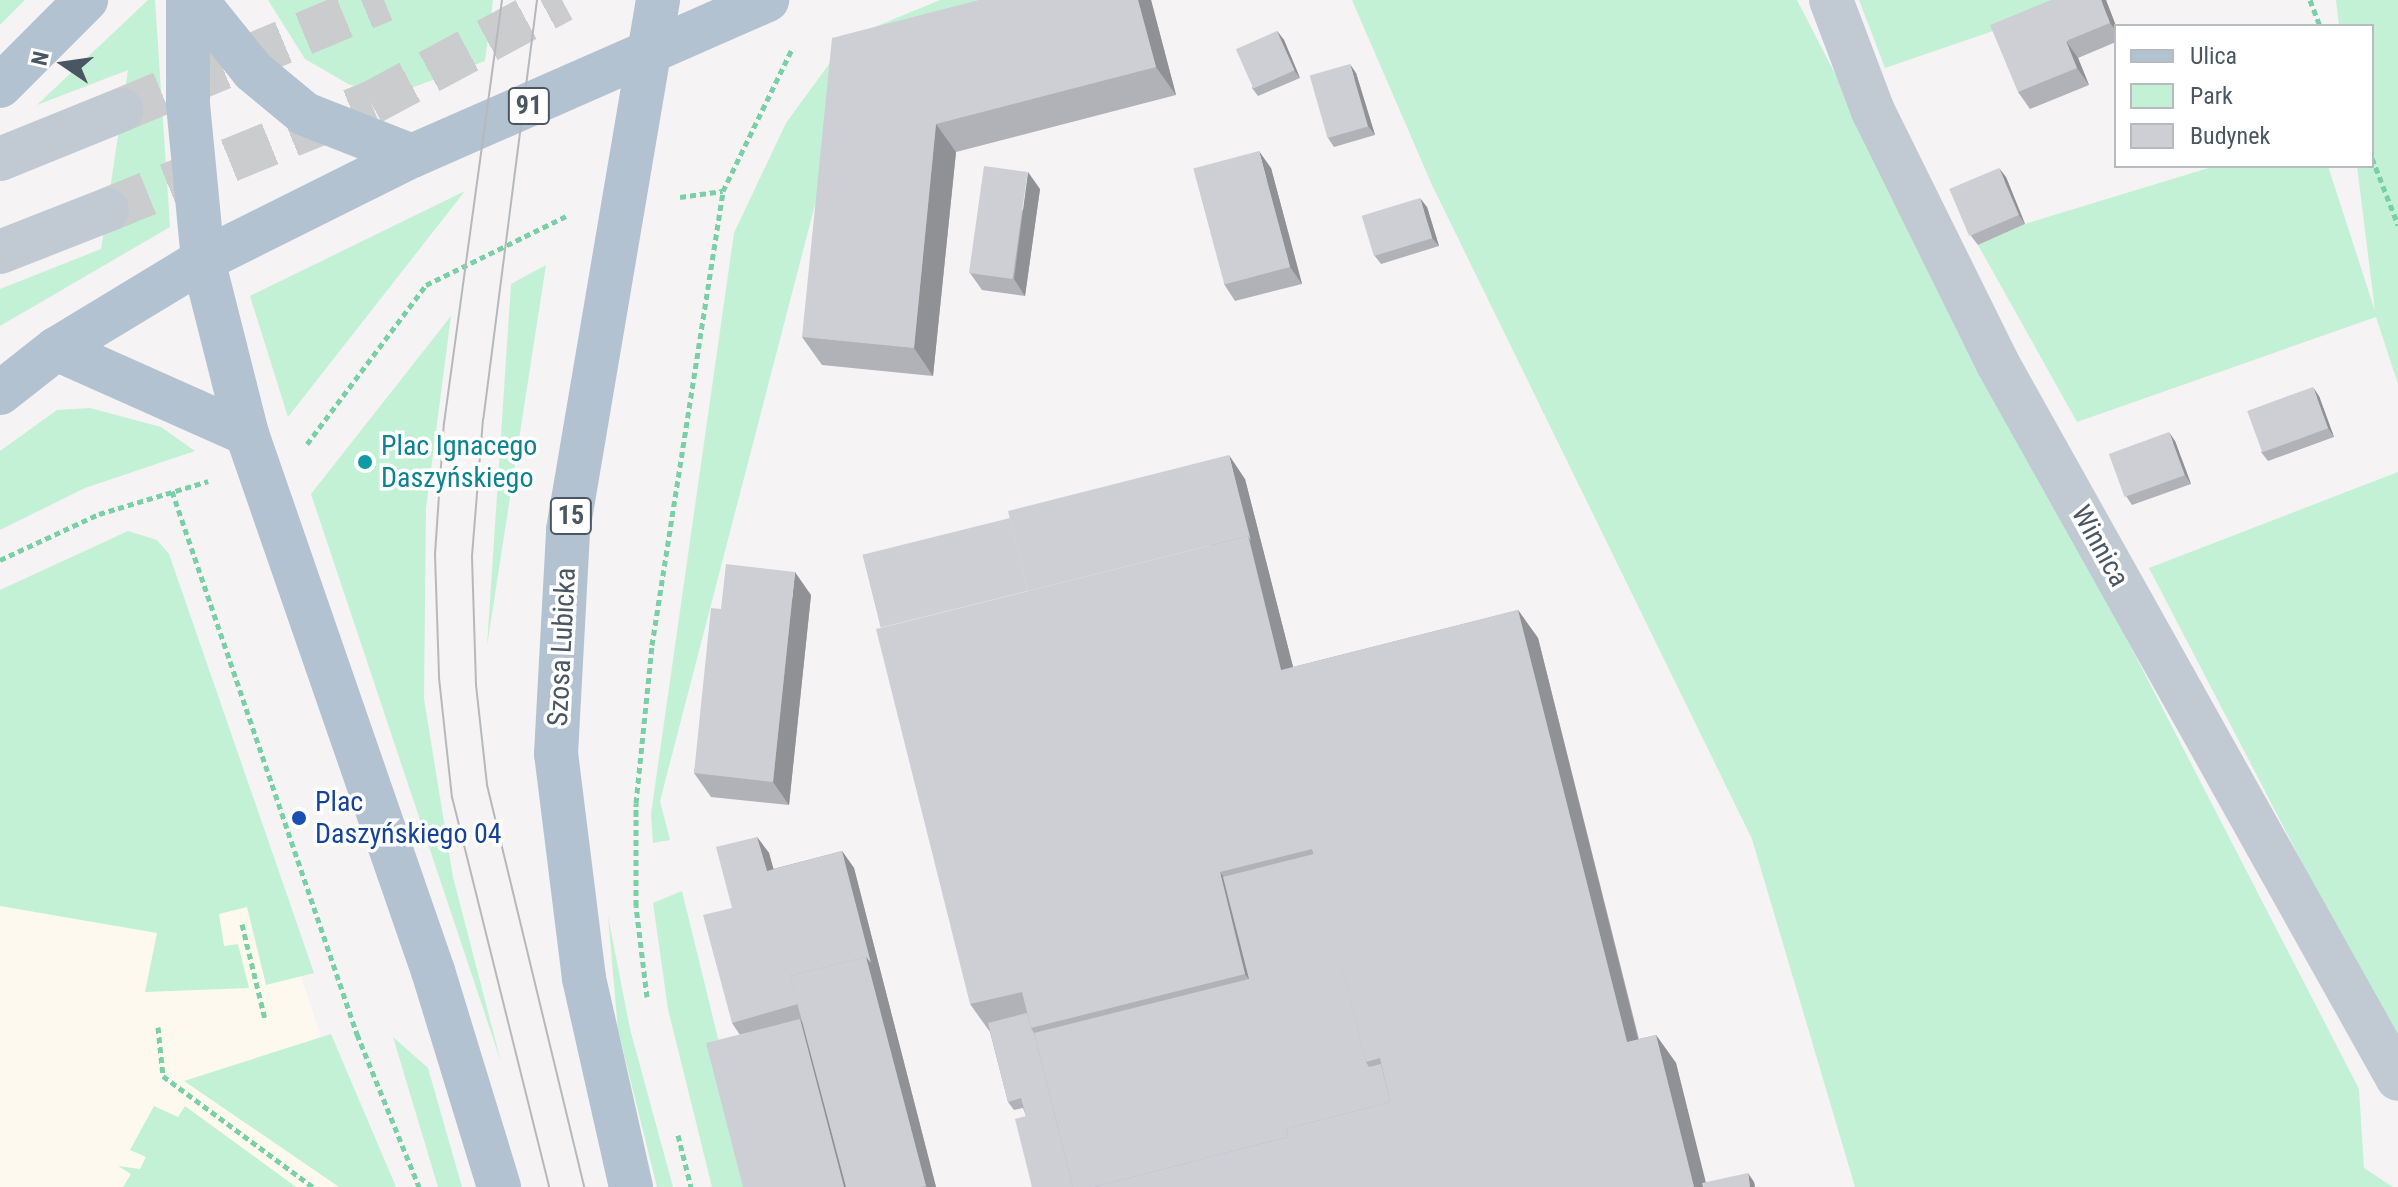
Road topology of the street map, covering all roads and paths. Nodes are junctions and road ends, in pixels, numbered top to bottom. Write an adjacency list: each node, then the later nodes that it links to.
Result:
1 (86, 0): 11 (main road)
2 (188, 0): 21 (main road)
3 (196, 0): 13 (main road)
4 (658, 0): 10 (main road, 15)
5 (767, 0): 10 (main road, 91)
6 (1831, 0): 31 (street, Winnica)
7 (2310, 0): 8 (path)
8 (2319, 24)
9 (791, 38): 16 (path)
10 (648, 58): 13 (main road, 91); 17 (main road, Szosa Lubicka / 15)
11 (0, 86)
12 (121, 110): 14 (street)
13 (412, 156): 21 (main road, 91)
14 (0, 159)
15 (2374, 163): 19 (path)
16 (723, 191): 17 (path); 28 (path)
17 (619, 205): 24 (path); 36 (main road, Szosa Lubicka / 15)
18 (107, 210): 20 (street)
19 (2398, 225)
20 (0, 252)
21 (203, 260): 22 (main road, 91); 24 (main road)
22 (56, 349): 23 (main road, 91); 24 (main road)
23 (0, 393)
24 (252, 450): 25 (path); 35 (main road)
25 (172, 491): 26 (path); 34 (path)
26 (0, 560)
27 (242, 924): 29 (path)
28 (648, 1009)
29 (265, 1019)
30 (158, 1027): 33 (path)
31 (2398, 1079)
32 (676, 1128): 37 (path)
33 (313, 1187)
34 (419, 1187)
35 (499, 1187)
36 (631, 1187)
37 (691, 1187)

